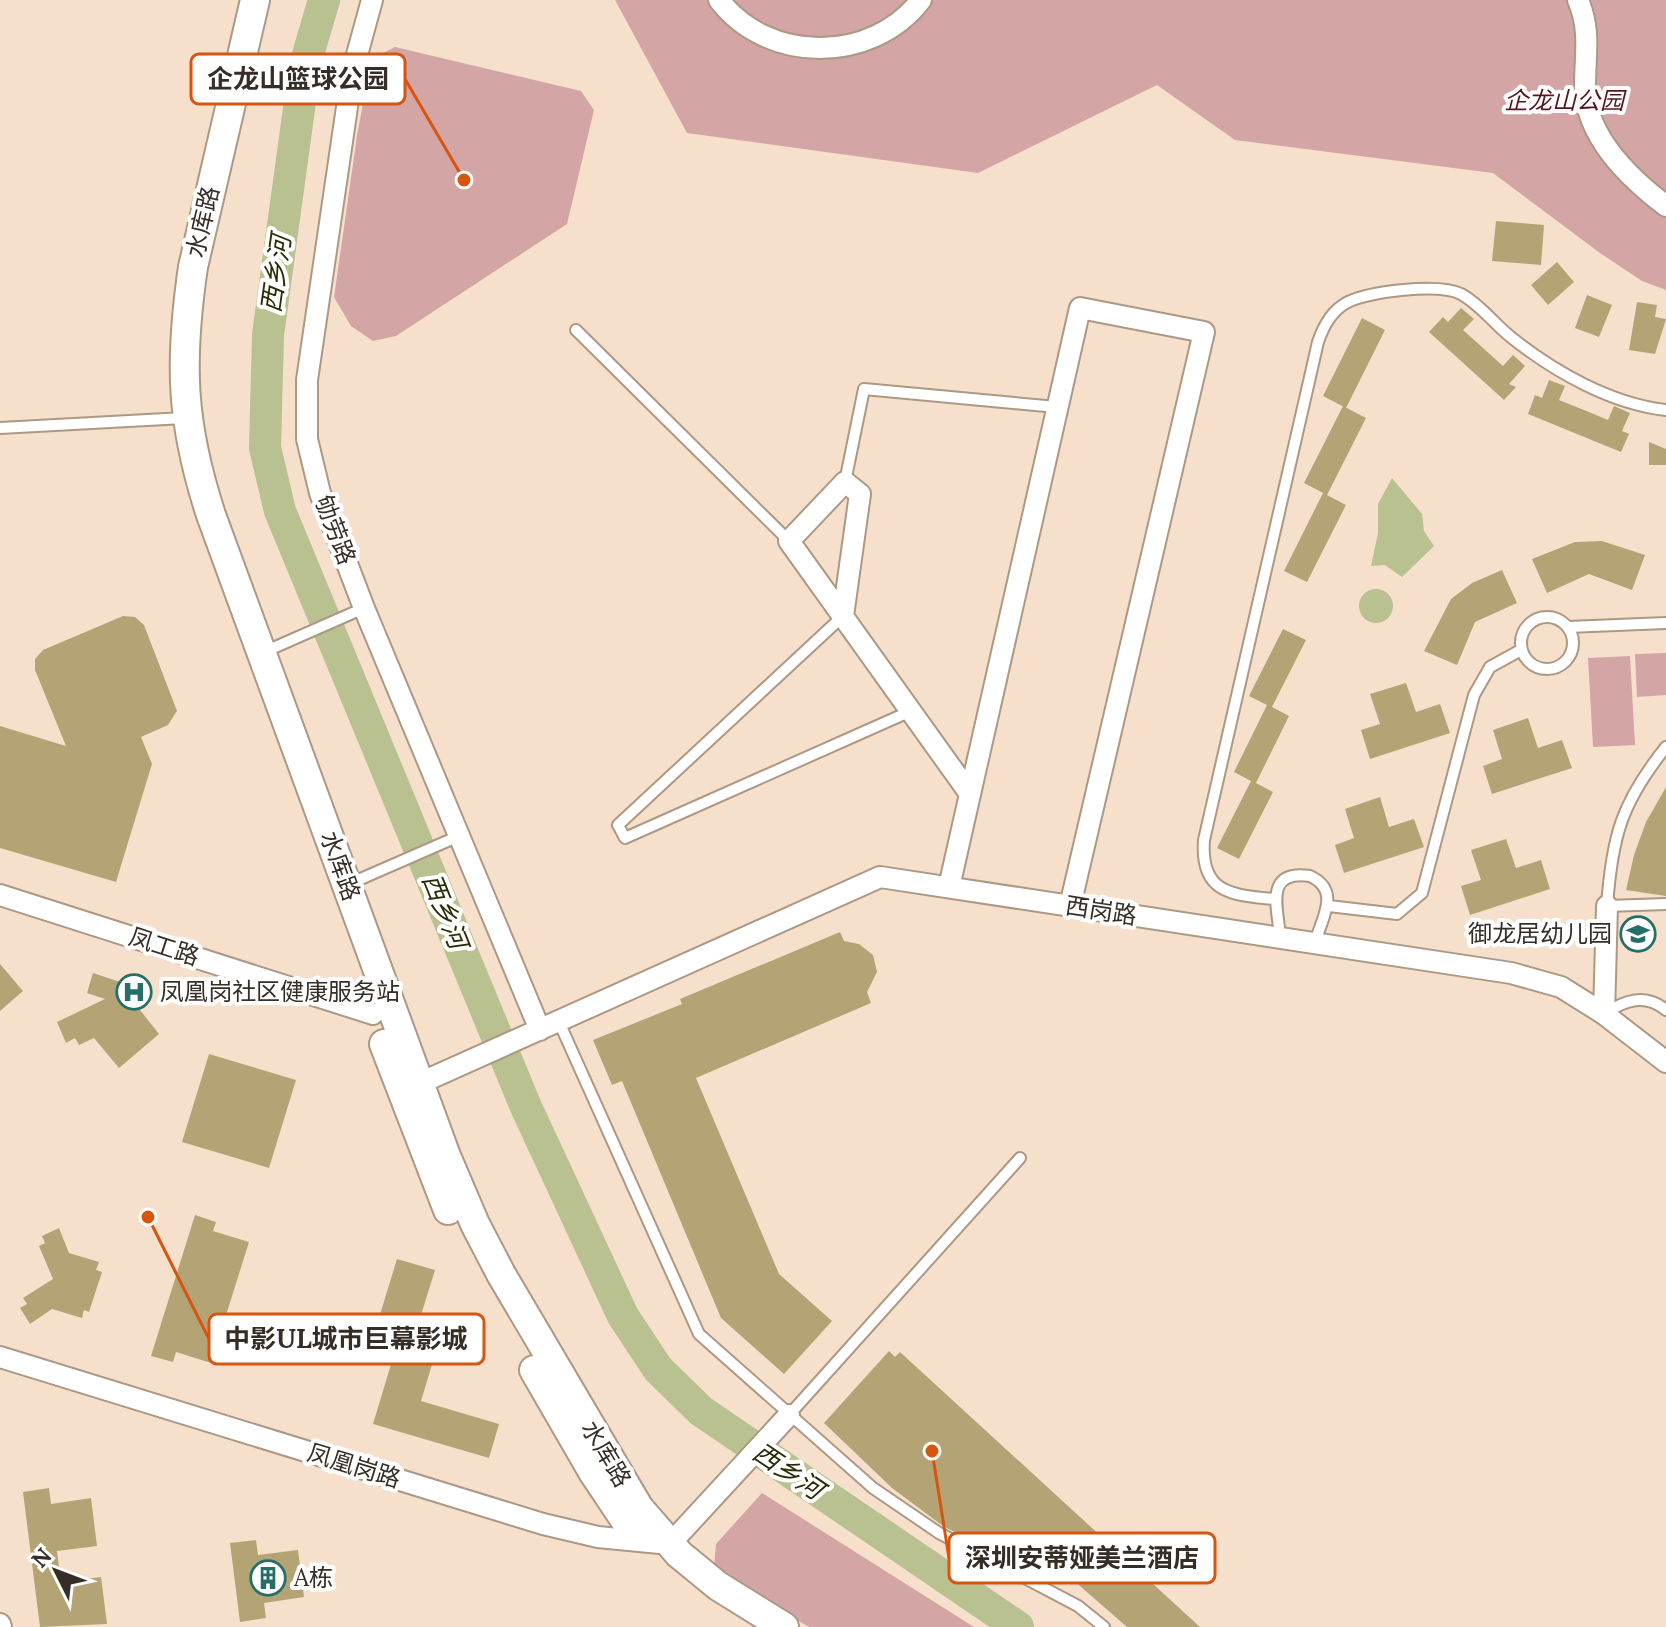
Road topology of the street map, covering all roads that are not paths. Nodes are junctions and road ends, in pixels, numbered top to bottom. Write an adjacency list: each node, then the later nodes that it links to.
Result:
1 (238, 0): 11 (main road, 水库路)
2 (255, 0): 11 (main road, 水库路)
3 (372, 0): 15 (street, 劬劳路)
4 (719, 0): 5 (street)
5 (921, 0)
6 (1578, 0): 7 (street)
7 (1666, 206)
8 (576, 330): 14 (lane)
9 (1057, 407): 13 (lane); 23 (street); 30 (street)
10 (1666, 410): 28 (lane)
11 (177, 419): 12 (lane); 20 (main road, 水库路); 36 (main road, 水库路)
12 (0, 428)
13 (845, 482): 14 (street); 16 (street)
14 (789, 541): 16 (street)
15 (364, 608): 20 (lane); 24 (street, 劬劳路)
16 (843, 616): 21 (street); 21 (lane)
17 (1666, 623): 18 (lane)
18 (1568, 627): 19 (lane); 19 (lane)
19 (1521, 650): 31 (lane)
20 (261, 653): 25 (main road, 水库路)
21 (911, 711): 23 (street)
22 (1666, 747): 32 (lane)
23 (970, 794): 26 (street)
24 (456, 837): 25 (lane); 38 (street, 劬劳路)
25 (347, 885): 40 (main road, 水库路)
26 (949, 887): 30 (street, 西岗路); 38 (street, 西岗路)
27 (0, 895): 36 (street, 凤工路)
28 (1274, 899): 31 (lane); 33 (lane)
29 (1666, 904): 32 (lane)
30 (1070, 906): 33 (street, 西岗路)
31 (1329, 906): 34 (lane)
32 (1607, 906): 37 (street)
33 (1280, 938): 34 (street, 西岗路)
34 (1315, 943): 37 (street, 西岗路)
35 (1666, 1010): 37 (lane)
36 (373, 1014): 40 (main road, 水库路)
37 (1604, 1014): 39 (street, 西岗路)
38 (549, 1026): 40 (street, 西岗路); 43 (lane)
39 (1666, 1062)
40 (411, 1088): 44 (main road, 水库路)
41 (1020, 1158): 43 (lane)
42 (0, 1357): 44 (street, 凤凰岗路)
43 (789, 1415): 44 (street); 47 (lane)
44 (656, 1542): 45 (main road, 水库路); 46 (main road, 水库路)
45 (750, 1627)
46 (784, 1627)
47 (1104, 1627)

